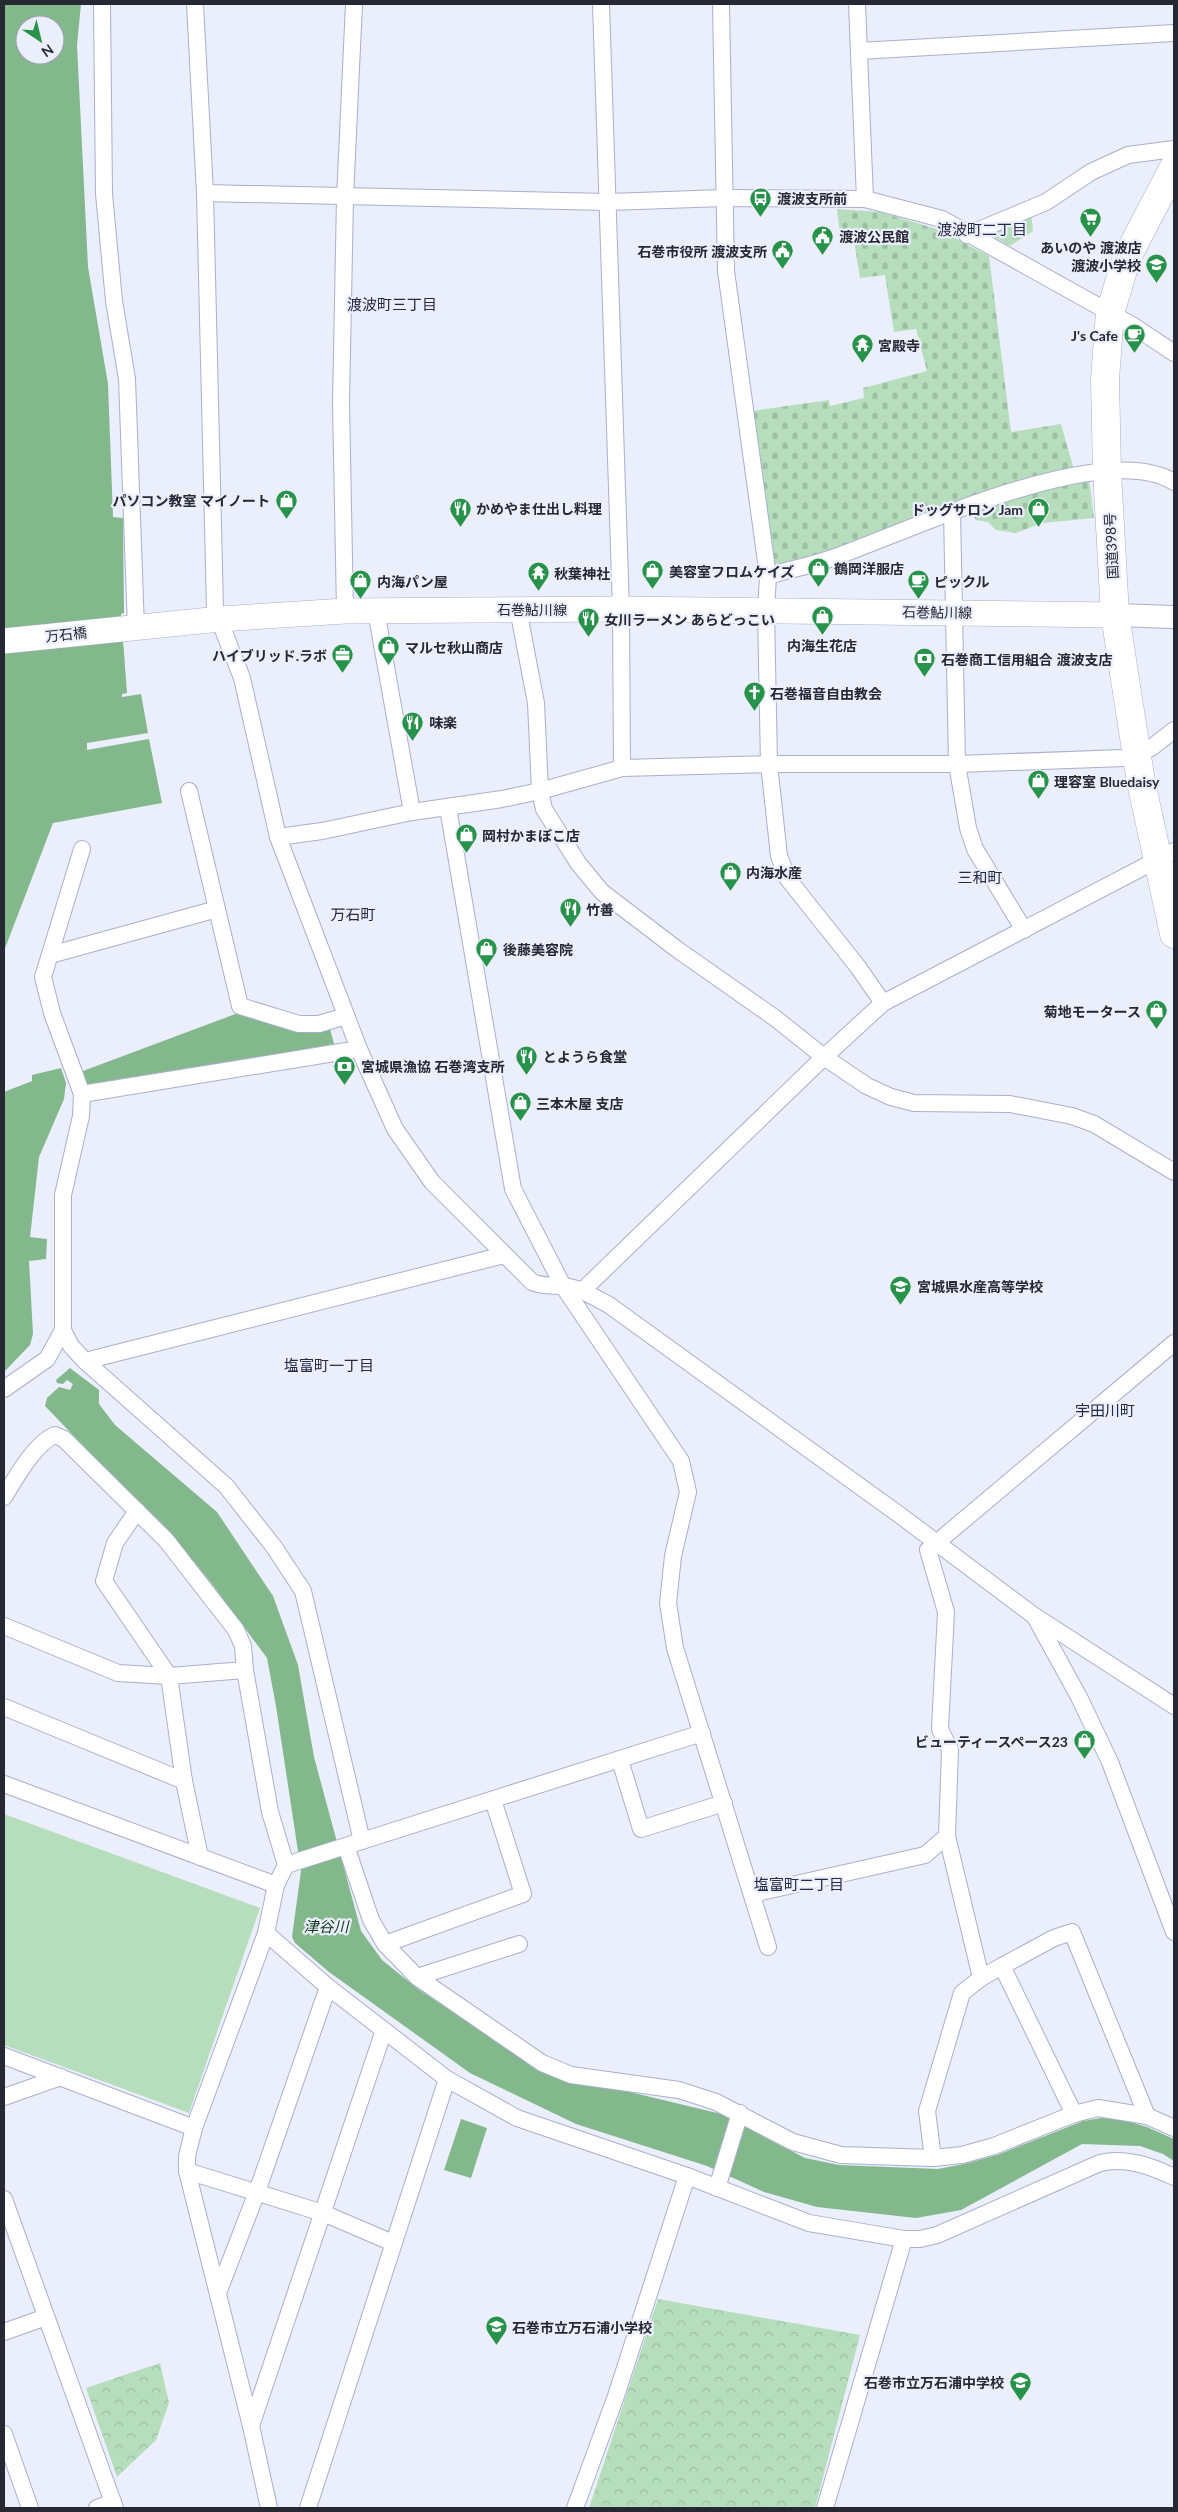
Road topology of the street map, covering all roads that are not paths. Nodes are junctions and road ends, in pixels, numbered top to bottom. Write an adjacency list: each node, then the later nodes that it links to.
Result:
1 (102, 4): 32 (street)
2 (194, 4): 11 (street)
3 (354, 4): 12 (street)
4 (601, 4): 15 (street)
5 (721, 4): 13 (street)
6 (857, 4): 8 (street)
7 (1174, 33): 8 (street)
8 (859, 51): 14 (street)
9 (1174, 149): 16 (street)
10 (1174, 167): 17 (highway, 国道398号)
11 (205, 193): 12 (street); 31 (street)
12 (346, 198): 15 (street); 25 (street)
13 (724, 198): 14 (street); 15 (street); 22 (street)
14 (865, 199): 16 (street)
15 (609, 202): 24 (street)
16 (967, 234): 17 (street)
17 (1110, 313): 18 (street); 19 (highway, 国道398号)
18 (1174, 353)
19 (1107, 472): 20 (street); 21 (street); 29 (highway, 国道398号)
20 (1174, 482)
21 (952, 511): 22 (street); 28 (street)
22 (768, 576): 27 (street)
23 (518, 609): 24 (main road, 石巻鮎川線); 26 (main road, 石巻鮎川線); 40 (street)
24 (621, 609): 27 (main road, 石巻鮎川線); 38 (street)
25 (345, 611): 26 (main road, 石巻鮎川線); 31 (main road, 石巻鮎川線)
26 (376, 611): 42 (street)
27 (766, 611): 28 (main road, 石巻鮎川線); 36 (street)
28 (953, 612): 29 (main road, 石巻鮎川線); 37 (street)
29 (1116, 616): 30 (main road); 35 (highway, 国道398号)
30 (1174, 617)
31 (220, 619): 32 (main road, 石巻鮎川線); 43 (street)
32 (132, 628): 33 (main road, 万石橋)
33 (4, 641)
34 (1174, 730): 35 (street)
35 (1137, 755): 37 (street); 45 (highway, 国道398号)
36 (769, 764): 37 (street); 38 (street); 50 (street)
37 (957, 764): 47 (street)
38 (622, 768): 40 (street)
39 (190, 791): 46 (street)
40 (540, 791): 41 (street); 53 (street)
41 (448, 808): 42 (street); 57 (street)
42 (412, 812): 43 (street)
43 (278, 837): 51 (street)
44 (82, 849): 49 (street)
45 (1166, 855): 47 (street); 48 (highway, 国道398号)
46 (217, 909): 49 (street); 51 (street)
47 (1024, 930): 50 (street)
48 (1174, 934)
49 (50, 955): 54 (street)
50 (884, 1003): 53 (street)
51 (346, 1016): 52 (street)
52 (359, 1049): 54 (street); 56 (street)
53 (824, 1057): 55 (street); 58 (street)
54 (82, 1094): 59 (street)
55 (1174, 1172)
56 (504, 1255): 57 (street); 61 (street)
57 (563, 1286): 58 (street); 73 (street)
58 (583, 1290): 66 (street)
59 (63, 1330): 61 (street); 62 (street)
60 (1174, 1343): 66 (street)
61 (85, 1361): 80 (street)
62 (4, 1389)
63 (10, 1474): 64 (street); 65 (street)
64 (4, 1497)
65 (137, 1511): 69 (street); 70 (street)
66 (936, 1542): 67 (street); 79 (street)
67 (1033, 1615): 71 (street); 86 (street)
68 (4, 1626): 70 (street)
69 (245, 1670): 70 (street); 83 (street)
70 (168, 1676): 75 (street)
71 (1174, 1706)
72 (4, 1707): 75 (street)
73 (702, 1734): 74 (street); 78 (street)
74 (620, 1760): 77 (street); 78 (street)
75 (184, 1781): 82 (street)
76 (4, 1784): 82 (street)
77 (493, 1800): 80 (street); 88 (street)
78 (724, 1802): 85 (street)
79 (947, 1836): 85 (street); 93 (street)
80 (362, 1841): 81 (street)
81 (342, 1848): 83 (street); 88 (street)
82 (200, 1857): 84 (street)
83 (291, 1864): 84 (street)
84 (276, 1885): 87 (street)
85 (752, 1894): 90 (street)
86 (1174, 1932)
87 (266, 1933): 94 (street); 103 (street)
88 (385, 1944): 92 (street)
89 (519, 1944): 92 (street)
90 (768, 1947)
91 (1002, 1966): 93 (street); 101 (street); 102 (street)
92 (417, 1977): 100 (street)
93 (980, 1978): 105 (street)
94 (328, 1987): 95 (street); 110 (street)
95 (384, 2030): 98 (street); 112 (street)
96 (4, 2056): 97 (street)
97 (61, 2077): 99 (street); 103 (street)
98 (447, 2079): 107 (street); 114 (street)
99 (4, 2097)
100 (740, 2113): 105 (street); 109 (street)
101 (1074, 2114): 102 (street); 105 (street)
102 (1147, 2116): 104 (street)
103 (194, 2128): 106 (street)
104 (1174, 2128)
105 (933, 2158)
106 (187, 2171): 110 (street); 115 (street)
107 (687, 2176): 109 (street); 125 (street)
108 (1174, 2177): 113 (street)
109 (717, 2188): 113 (street)
110 (257, 2192): 112 (street); 115 (street)
111 (4, 2199): 116 (street)
112 (323, 2213): 114 (street); 118 (street)
113 (904, 2239): 126 (street)
114 (393, 2243): 124 (street)
115 (218, 2293): 118 (street)
116 (46, 2317): 117 (street); 120 (street)
117 (4, 2332)
118 (251, 2426): 123 (street)
119 (4, 2434): 121 (street)
120 (114, 2505): 122 (street)
121 (30, 2508)
122 (97, 2508)
123 (269, 2508)
124 (308, 2508)
125 (575, 2508)
126 (825, 2508)

